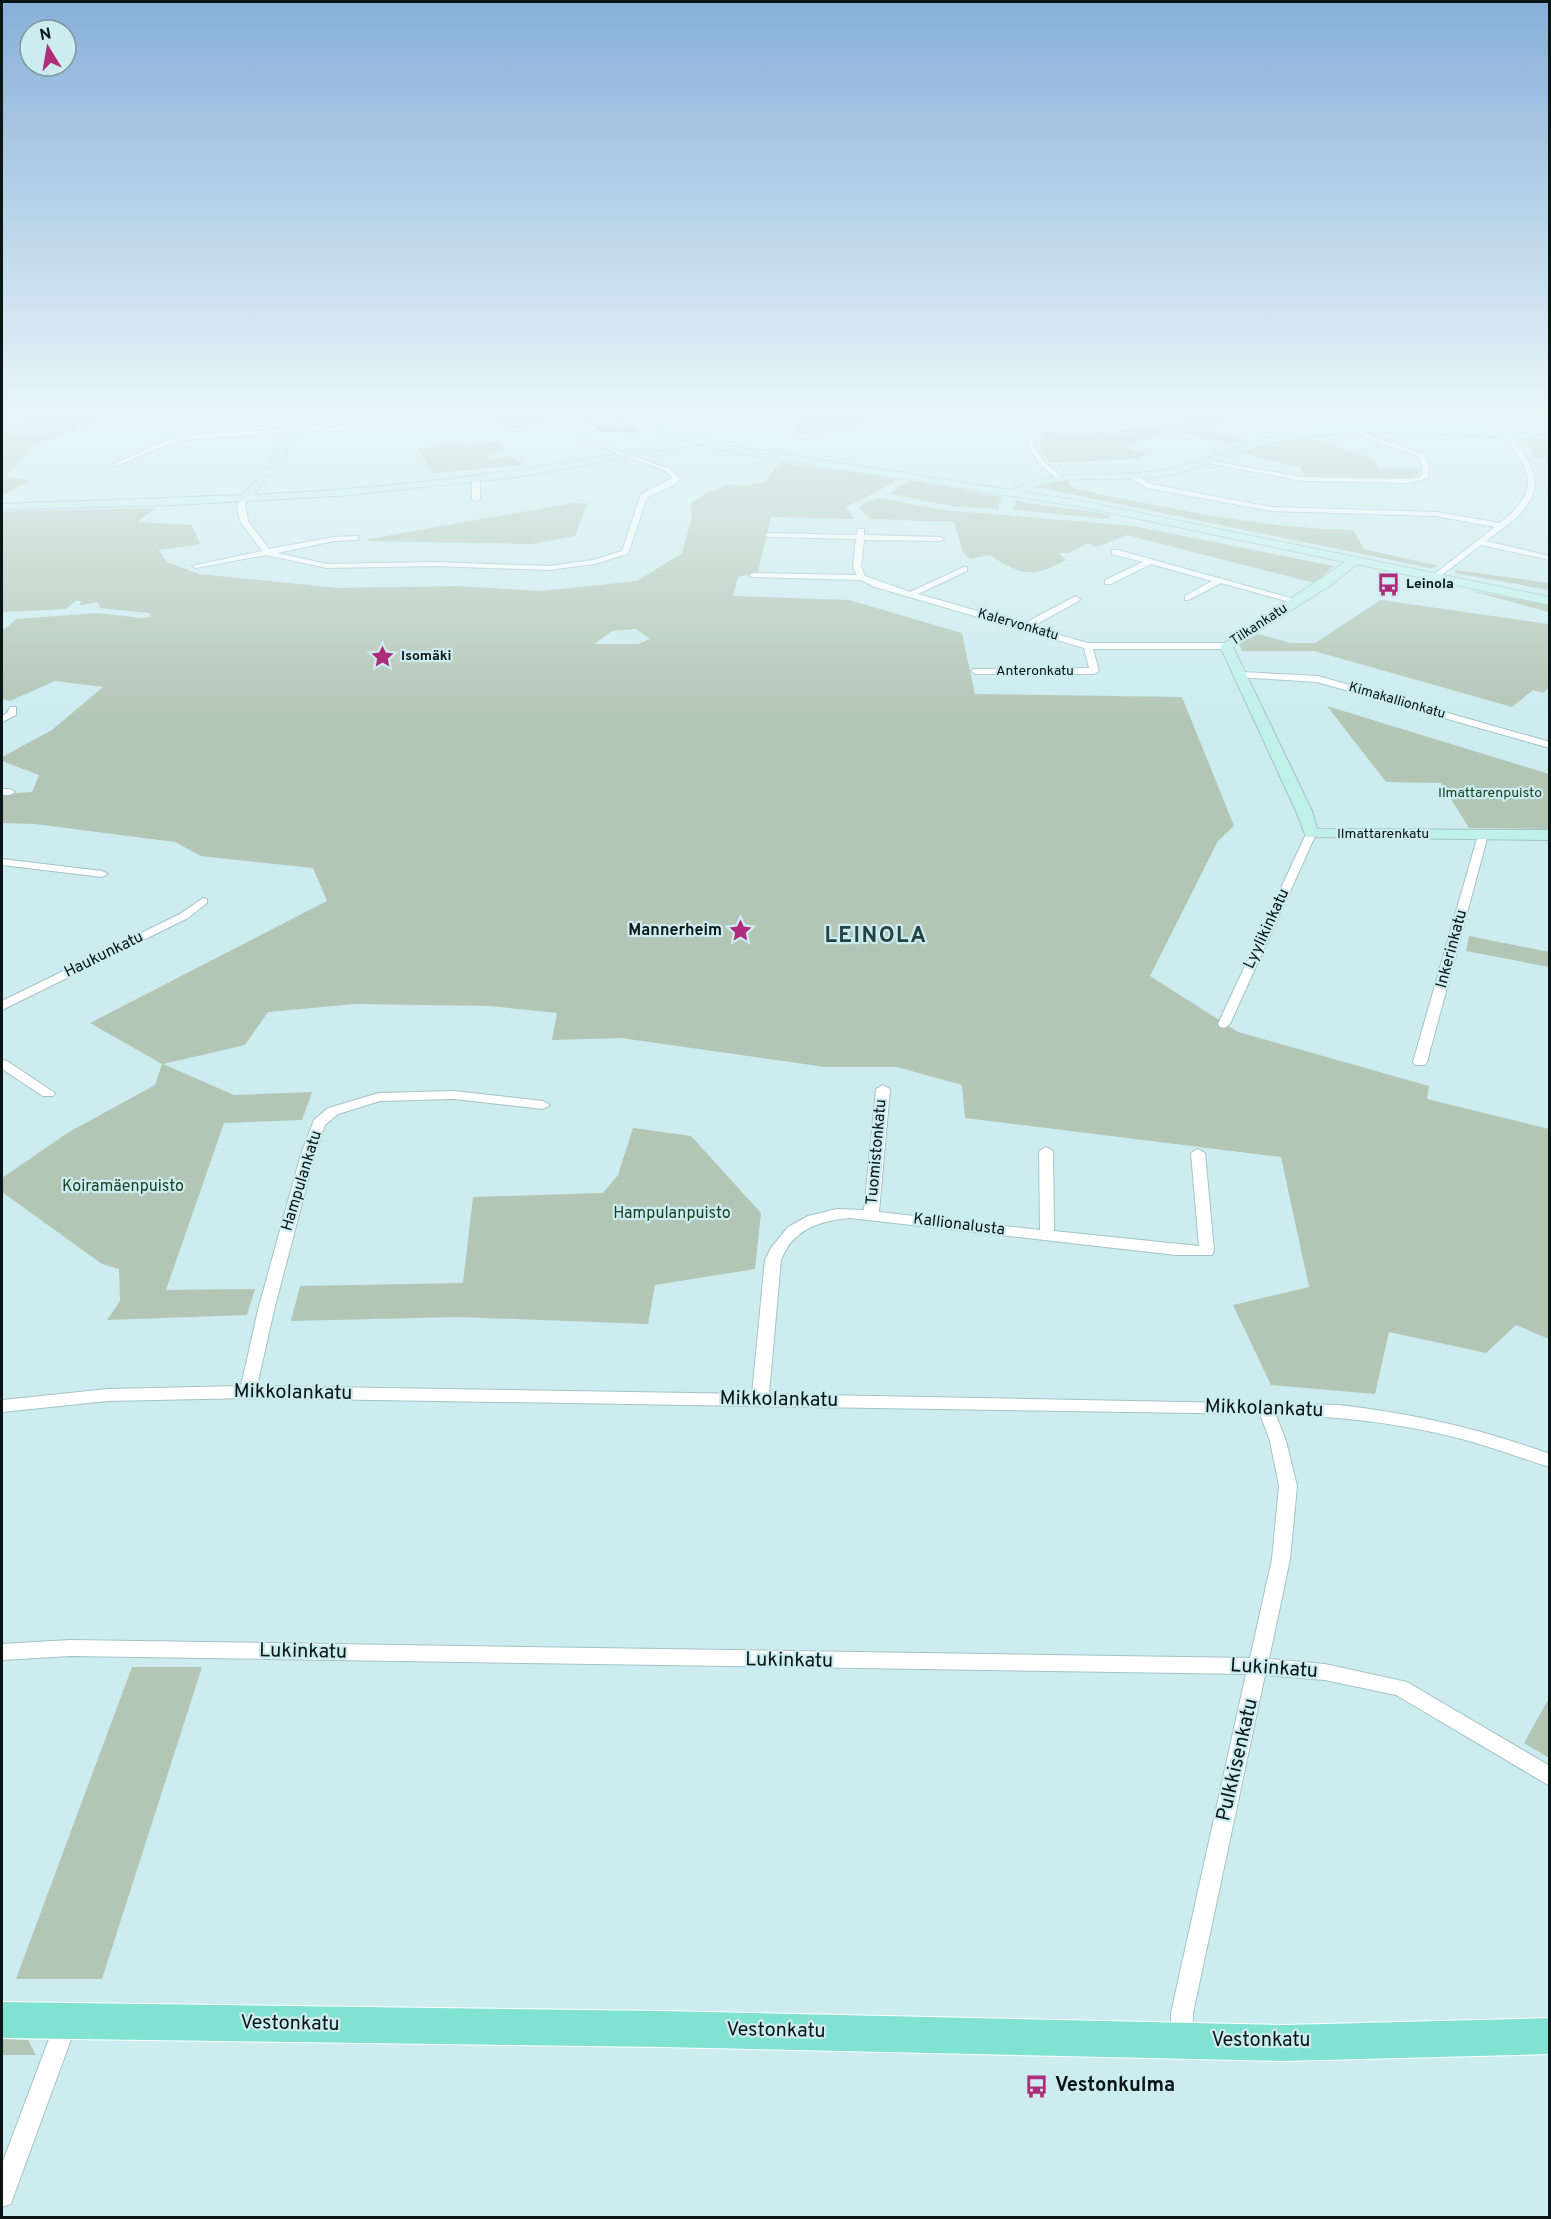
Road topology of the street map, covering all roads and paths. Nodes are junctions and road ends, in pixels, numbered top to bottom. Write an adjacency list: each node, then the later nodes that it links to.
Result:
1 (243, 517): 13 (street)
2 (638, 517): 13 (street)
3 (1135, 517): 15 (main road)
4 (1457, 517): 6 (street)
5 (1515, 517): 6 (street)
6 (1503, 526): 11 (street)
7 (860, 534): 8 (street); 10 (street); 20 (street)
8 (769, 535)
9 (355, 538): 13 (street)
10 (940, 539)
11 (1480, 542): 14 (street); 21 (street)
12 (1115, 552): 16 (street)
13 (268, 553): 17 (street)
14 (1550, 558)
15 (1354, 561): 21 (main road); 27 (main road, Tilkankatu)
16 (1149, 562): 22 (street); 23 (street)
17 (196, 566)
18 (964, 569): 24 (street)
19 (753, 575): 20 (street, Kalervonkatu)
20 (862, 578): 24 (street, Kalervonkatu)
21 (1435, 578): 28 (main road)
22 (1218, 581): 25 (street); 27 (street)
23 (1108, 582)
24 (911, 594): 29 (street, Kalervonkatu)
25 (1188, 598)
26 (1076, 599): 29 (street)
27 (1297, 601): 31 (main road, Tilkankatu)
28 (1550, 601)
29 (1024, 627): 30 (street, Kalervonkatu)
30 (1088, 646): 31 (street, Kalervonkatu); 33 (street, Anteronkatu)
31 (1226, 646): 34 (main road, Tilkankatu)
32 (976, 671): 33 (street, Anteronkatu)
33 (1094, 671): 35 (street, Anteronkatu)
34 (1241, 675): 38 (street, Kimakallionkatu); 39 (main road, Tilkankatu)
35 (1099, 684)
36 (13, 709): 37 (street)
37 (2, 719)
38 (1550, 745)
39 (1311, 834): 40 (main road, Ilmattarenkatu); 46 (street, Lyylikinkatu)
40 (1483, 835): 41 (main road, Ilmattarenkatu); 47 (street, Inkerinkatu)
41 (1550, 835)
42 (2, 862): 43 (street)
43 (102, 874)
44 (203, 901): 45 (street, Haukunkatu)
45 (2, 1006)
46 (1224, 1024)
47 (1420, 1062)
48 (2, 1064): 50 (street)
49 (883, 1089): 54 (street, Tuomistonkatu)
50 (48, 1093)
51 (543, 1106): 56 (street, Hampulankatu)
52 (1046, 1151): 55 (street)
53 (1198, 1153): 55 (street, Kallionalusta)
54 (871, 1215): 55 (street, Kallionalusta); 57 (street, Kallionalusta)
55 (1047, 1236)
56 (248, 1392): 57 (street, Mikkolankatu); 58 (street, Mikkolankatu)
57 (760, 1400): 59 (street, Mikkolankatu)
58 (2, 1406)
59 (1266, 1409): 60 (street, Mikkolankatu); 62 (street, Pulkkisenkatu)
60 (1550, 1461)
61 (2, 1652): 62 (street, Lukinkatu)
62 (1259, 1666): 63 (street, Lukinkatu); 67 (street, Pulkkisenkatu)
63 (1550, 1777)
64 (2, 2020): 65 (main road, Vestonkatu)
65 (67, 2021): 67 (main road, Vestonkatu); 68 (street)
66 (1550, 2036): 67 (main road, Vestonkatu)
67 (1182, 2040)
68 (2, 2195)

